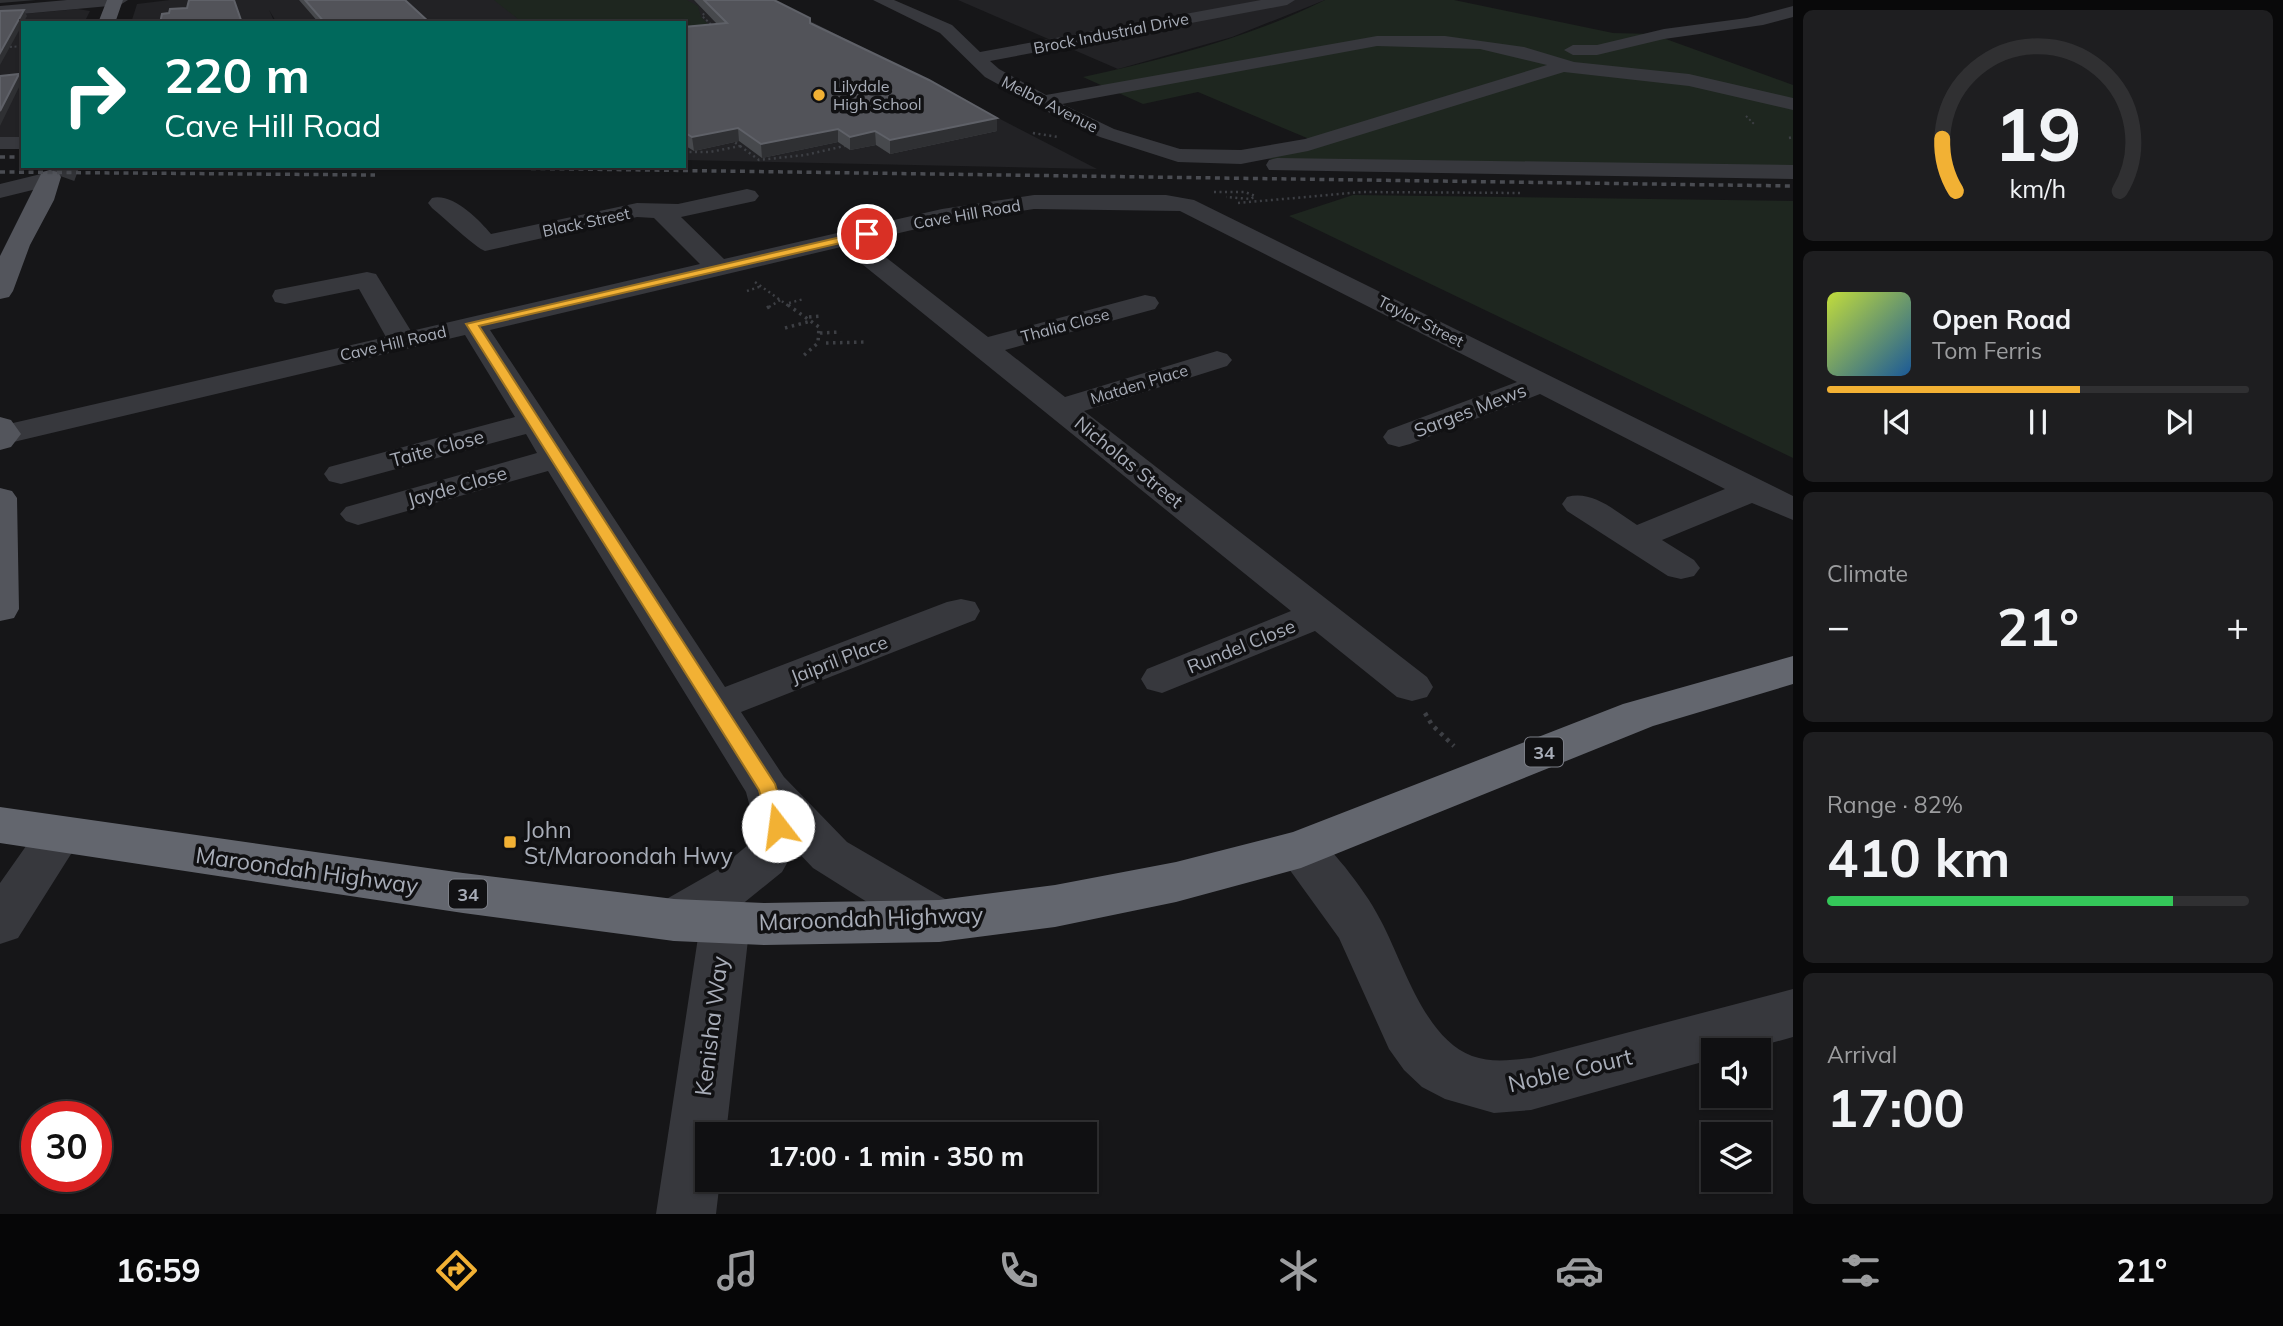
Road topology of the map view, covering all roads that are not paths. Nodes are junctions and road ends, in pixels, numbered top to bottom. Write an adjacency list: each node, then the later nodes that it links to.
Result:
1 (115, 0): 2 (street); 5 (street); 7 (main road)
2 (120, 0)
3 (881, 0): 9 (street, Melba Avenue)
4 (1287, 0): 9 (street, Brock Industrial Drive)
5 (0, 10)
6 (1793, 11): 8 (street)
7 (107, 21)
8 (1524, 51): 10 (street); 11 (street)
9 (976, 58): 11 (street, Melba Avenue)
10 (1569, 65): 12 (street); 15 (street)
11 (1045, 101): 15 (street, Melba Avenue)
12 (1793, 104)
13 (0, 143): 14 (street)
14 (21, 143)
15 (1241, 157): 16 (street)
16 (1793, 172)
17 (51, 183): 18 (street); 25 (main road)
18 (0, 192)
19 (747, 196): 22 (street, Black Street)
20 (1154, 201): 23 (street, Cave Hill Road); 32 (street, Taylor Street)
21 (440, 203): 22 (street, Black Street)
22 (662, 211): 24 (street)
23 (846, 239): 24 (street, Cave Hill Road); 30 (street, Nicholas Street)
24 (722, 267): 28 (street, Cave Hill Road)
25 (0, 291)
26 (285, 296): 29 (street)
27 (1145, 303): 30 (street, Thalia Close)
28 (472, 324): 29 (street, Cave Hill Road); 34 (street)
29 (402, 341): 35 (street, Cave Hill Road)
30 (984, 347): 33 (street, Nicholas Street)
31 (1217, 360): 33 (street, Matden Place)
32 (1542, 383): 36 (street, Sarges Mews); 37 (street, Taylor Street)
33 (1061, 408): 50 (street, Nicholas Street)
34 (533, 422): 38 (street); 39 (street, Taite Close)
35 (2, 434)
36 (1399, 437)
37 (1684, 455): 40 (street, Taylor Street); 41 (street, Taylor Street)
38 (556, 458): 45 (street, Jayde Close); 54 (street)
39 (341, 474)
40 (1793, 484)
41 (1753, 490): 44 (street, Taylor Street); 46 (street)
42 (0, 498): 48 (main road)
43 (1579, 504): 46 (street)
44 (1793, 510)
45 (358, 514)
46 (1634, 538): 47 (street)
47 (1681, 568)
48 (0, 609)
49 (961, 611): 54 (street, Jaipril Place)
50 (1320, 614): 52 (street, Rundel Close); 53 (street, Nicholas Street)
51 (1793, 670): 58 (highway, Maroondah Highway / 34)
52 (1161, 679)
53 (1412, 687)
54 (716, 706): 55 (street)
55 (768, 789): 59 (street); 60 (street)
56 (0, 825): 57 (highway, Maroondah Highway / 34)
57 (61, 835): 59 (highway, Maroondah Highway / 34); 61 (street)
58 (1301, 849): 60 (highway, Maroondah Highway / 34); 62 (street, Noble Court)
59 (699, 921): 60 (highway, Maroondah Highway / 34); 63 (street, Kenisha Way)
60 (939, 921)
61 (0, 923)
62 (1793, 1013)
63 (686, 1214)

